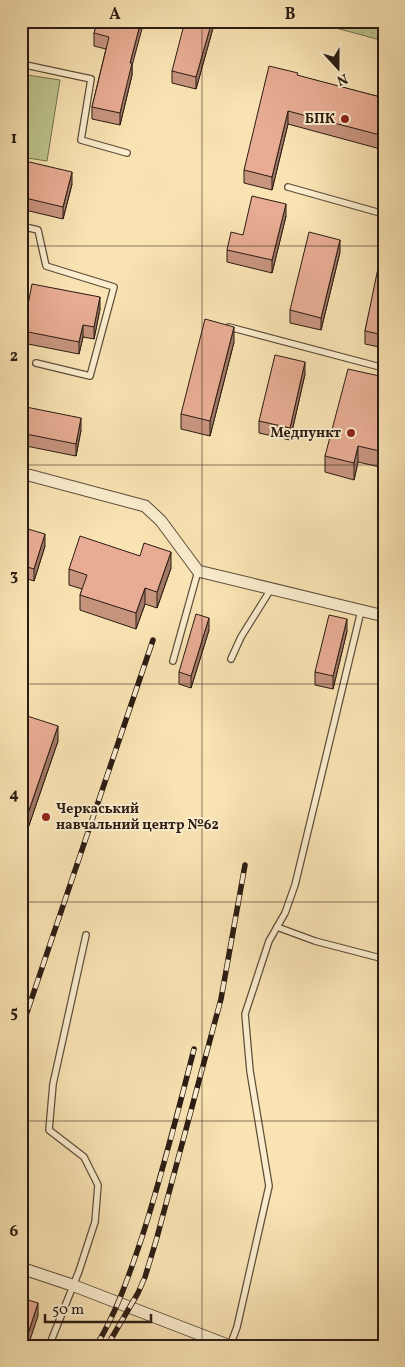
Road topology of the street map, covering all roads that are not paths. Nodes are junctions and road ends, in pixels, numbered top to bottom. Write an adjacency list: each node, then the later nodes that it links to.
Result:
1 (21, 64): 2 (lane)
2 (127, 153)
3 (288, 187): 4 (lane)
4 (384, 214)
5 (21, 226): 7 (lane)
6 (222, 326): 8 (lane)
7 (36, 362)
8 (384, 368)
9 (21, 473): 10 (street)
10 (198, 571): 11 (street); 15 (lane)
11 (271, 588): 12 (street); 14 (lane)
12 (361, 611): 13 (street); 16 (lane)
13 (384, 616)
14 (231, 659)
15 (173, 661)
16 (277, 927): 18 (lane); 22 (lane)
17 (86, 935): 20 (lane)
18 (384, 959)
19 (21, 1268): 20 (street)
20 (72, 1285): 21 (lane); 22 (street)
21 (49, 1346)
22 (230, 1346)

